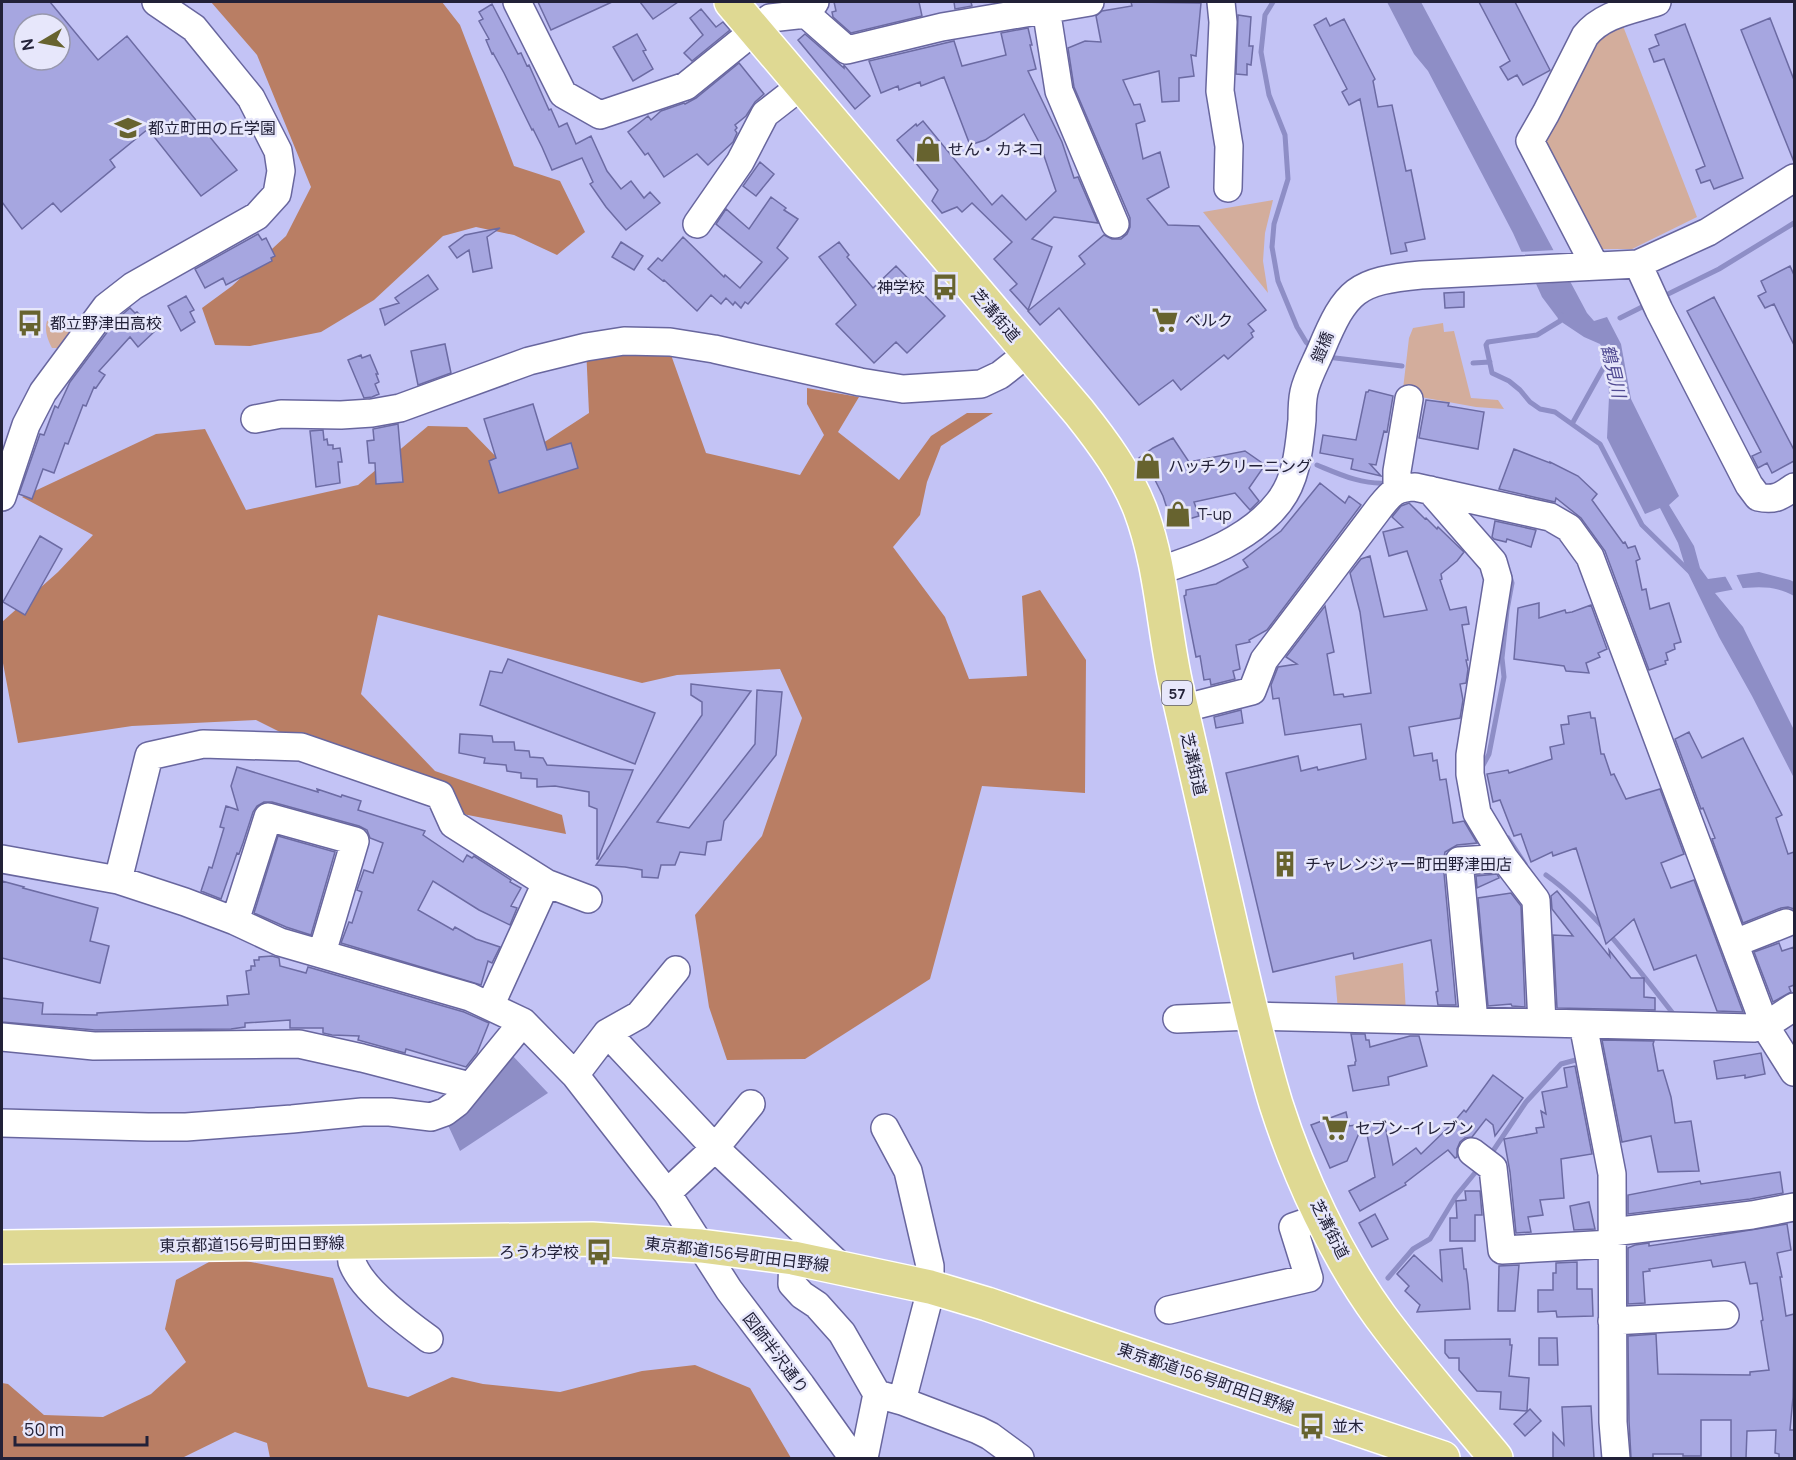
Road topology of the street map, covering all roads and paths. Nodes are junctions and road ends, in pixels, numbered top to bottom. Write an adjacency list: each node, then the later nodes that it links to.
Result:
1 (156, 2): 23 (street)
2 (517, 2): 9 (street)
3 (731, 2): 9 (main road, 芝溝街道 / 57)
4 (1090, 2): 7 (street)
5 (1221, 2): 12 (street)
6 (1657, 2): 16 (street)
7 (1045, 5): 8 (street); 14 (street)
8 (810, 8): 9 (street)
9 (755, 30): 10 (main road, 芝溝街道 / 57)
10 (801, 86): 13 (street); 17 (main road, 芝溝街道 / 57)
11 (1794, 178): 15 (street)
12 (1228, 188)
13 (697, 224)
14 (1115, 224)
15 (1638, 264): 16 (street); 20 (street)
16 (1595, 266): 24 (street, 鎧橋)
17 (1028, 352): 19 (street); 24 (main road, 芝溝街道 / 57)
18 (1409, 399): 21 (street)
19 (255, 419)
20 (1794, 487)
21 (1397, 489): 22 (street); 25 (street)
22 (1430, 490): 26 (street); 33 (street)
23 (2, 497)
24 (1157, 571): 25 (main road, 芝溝街道 / 57)
25 (1181, 709): 38 (main road, 芝溝街道 / 57)
26 (1504, 858): 41 (street); 42 (street)
27 (2, 859): 28 (street, 図師半沢通り)
28 (118, 880): 29 (street); 31 (street, 図師半沢通り)
29 (546, 883): 30 (street); 36 (street)
30 (588, 898)
31 (235, 921): 34 (street, 図師半沢通り); 34 (street)
32 (1786, 923): 33 (street)
33 (1735, 943): 44 (street)
34 (322, 953): 36 (street, 図師半沢通り)
35 (676, 970): 45 (street)
36 (490, 1006): 40 (street, 図師半沢通り)
37 (1794, 1007): 44 (street)
38 (1252, 1016): 39 (street); 41 (street); 57 (main road, 芝溝街道 / 57)
39 (1177, 1019)
40 (523, 1022): 48 (street, 図師半沢通り); 49 (street)
41 (1474, 1022): 42 (street)
42 (1542, 1023): 43 (street)
43 (1583, 1024): 44 (street); 58 (street)
44 (1765, 1026): 47 (street)
45 (607, 1033): 48 (street); 53 (street)
46 (2, 1037): 49 (street)
47 (1794, 1072)
48 (575, 1075): 55 (street, 図師半沢通り)
49 (470, 1086): 51 (street)
50 (751, 1104): 53 (street)
51 (2, 1123)
52 (885, 1128): 64 (street)
53 (715, 1148): 55 (street); 63 (street)
54 (1472, 1152): 58 (street)
55 (667, 1193): 60 (street, 図師半沢通り)
56 (1794, 1207): 58 (street)
57 (1322, 1216): 65 (street); 74 (main road, 芝溝街道 / 57)
58 (1612, 1238): 67 (street)
59 (352, 1243): 60 (main road, 東京都道156号町田日野線); 61 (main road, 東京都道156号町田日野線); 68 (street)
60 (701, 1246): 62 (main road, 東京都道156号町田日野線); 70 (street, 図師半沢通り)
61 (2, 1247)
62 (793, 1258): 63 (main road, 東京都道156号町田日野線); 69 (street)
63 (841, 1267): 64 (main road, 東京都道156号町田日野線)
64 (930, 1287): 69 (street); 73 (main road, 東京都道156号町田日野線)
65 (1169, 1310)
66 (1725, 1315): 67 (street)
67 (1612, 1320): 75 (street)
68 (429, 1339)
69 (890, 1398): 71 (street); 72 (street)
70 (853, 1458)
71 (864, 1458)
72 (1020, 1458)
73 (1443, 1458)
74 (1488, 1458)
75 (1616, 1458)

